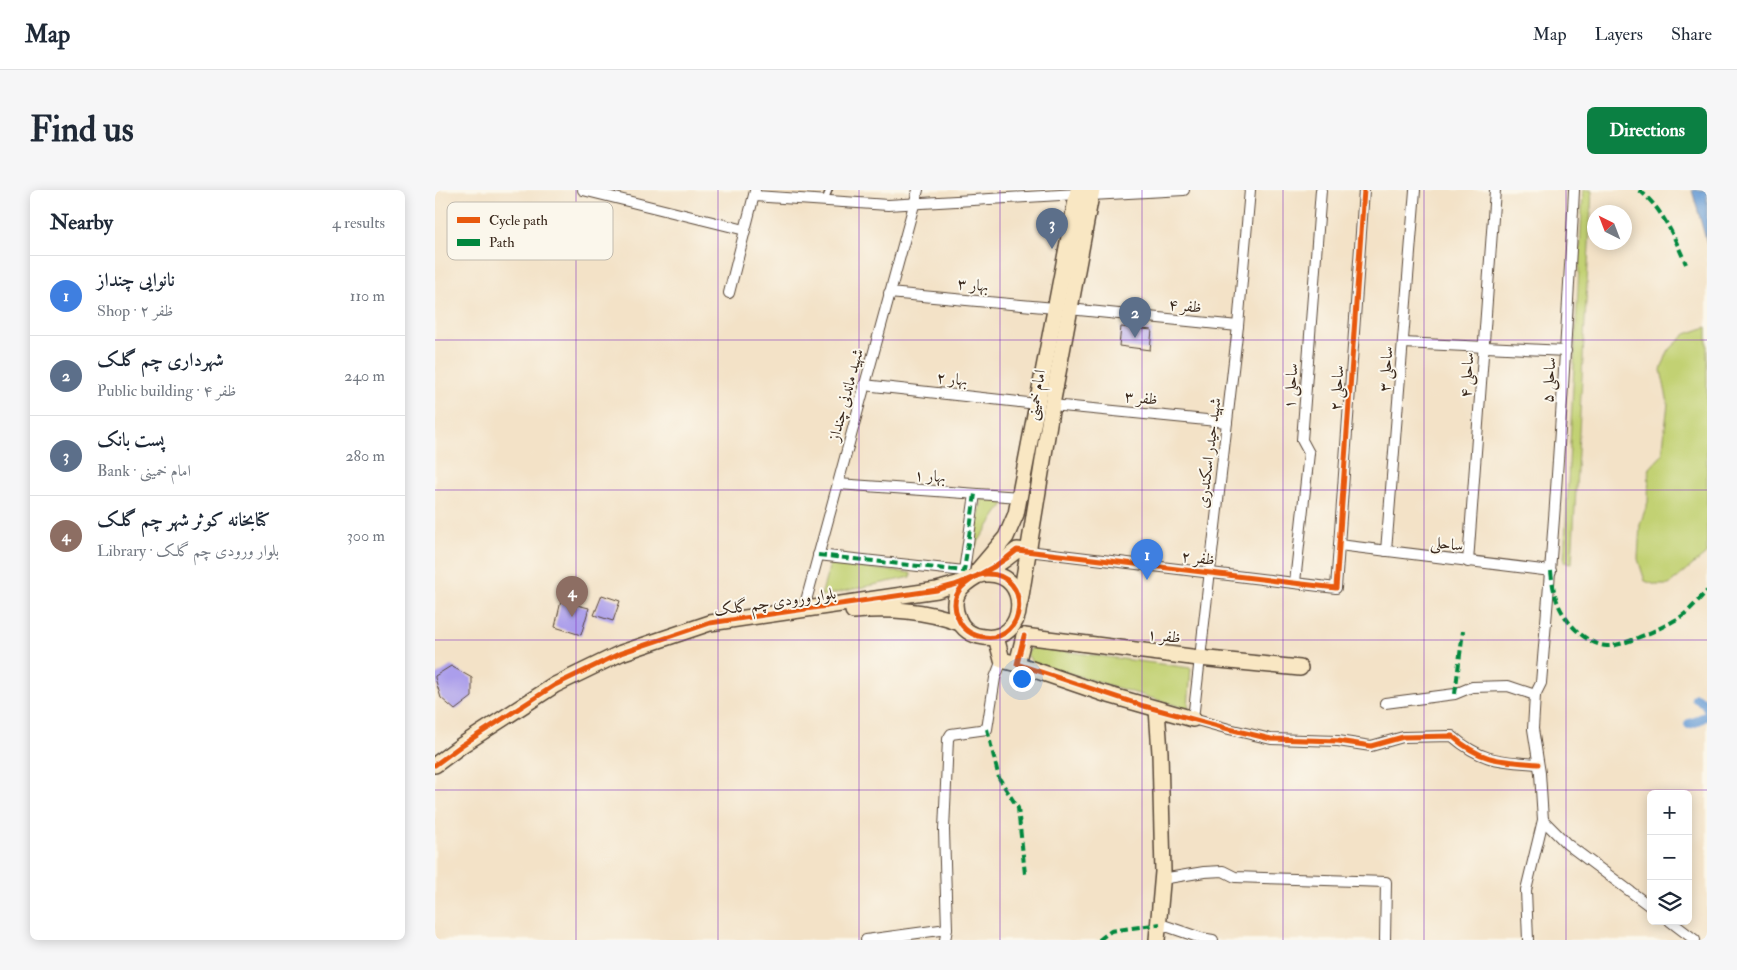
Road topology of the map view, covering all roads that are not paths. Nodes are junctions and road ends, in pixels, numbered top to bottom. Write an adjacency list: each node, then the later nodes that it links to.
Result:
1 (583, 190): 13 (street)
2 (829, 190): 14 (lane)
3 (918, 190): 15 (street, شهید ماندنی چنداز)
4 (1183, 190): 11 (street)
5 (1251, 190): 20 (street, شهید حیدر اسکندری)
6 (1321, 190): 38 (street, ساحلی ۱)
7 (1364, 190): 30 (street, ساحلی ۲)
8 (1415, 190): 21 (street, ساحلی ۳)
9 (1495, 190): 22 (street, ساحلی ۴)
10 (1574, 190): 23 (street, ساحلی ۵)
11 (1084, 192): 15 (street); 19 (street, امام خمینی)
12 (754, 193): 14 (street); 16 (street)
13 (622, 195): 16 (street)
14 (825, 201): 15 (street)
15 (914, 204): 18 (street, شهید ماندنی چنداز)
16 (745, 230): 17 (street)
17 (729, 293)
18 (889, 293): 19 (street, بهار ۳); 24 (street, شهید ماندنی چنداز)
19 (1062, 308): 20 (street, ظفر ۴); 25 (street, امام خمینی)
20 (1238, 326): 26 (street, شهید حیدر اسکندری)
21 (1403, 343): 22 (street); 32 (street, ساحلی ۳)
22 (1485, 347): 23 (street); 34 (street, ساحلی ۴)
23 (1566, 351): 35 (street, ساحلی ۵)
24 (864, 385): 25 (street, بهار ۲); 27 (street, شهید ماندنی چنداز)
25 (1045, 404): 26 (street, ظفر ۳); 29 (street, امام خمینی); 31 (street, امام خمینی)
26 (1227, 422): 36 (street, شهید حیدر اسکندری)
27 (838, 484): 28 (street, بهار ۱); 33 (street, شهید ماندنی چنداز)
28 (975, 494): 29 (street, بهار ۱); 33 (street)
29 (1020, 497): 37 (street, امام خمینی)
30 (1339, 545): 32 (street, ساحلی); 39 (street, ساحلی ۲)
31 (1028, 551): 36 (street, ظفر ۲); 37 (street); 41 (street, امام خمینی)
32 (1386, 551): 34 (street, ساحلی)
33 (818, 555): 42 (street, شهید ماندنی چنداز)
34 (1468, 562): 35 (street, ساحلی)
35 (1551, 571): 52 (street, ساحلی ۵)
36 (1210, 572): 38 (street, ظفر ۲); 48 (street, شهید حیدر اسکندری)
37 (971, 578): 40 (street, بلوار ورودی چم گلک); 41 (street); 44 (street)
38 (1295, 582): 39 (street, ظفر ۲)
39 (1336, 588)
40 (911, 593): 42 (street, بلوار ورودی چم گلک); 43 (street)
41 (1020, 606): 45 (street)
42 (804, 608): 57 (street, بلوار ورودی چم گلک)
43 (913, 611): 44 (street, بلوار ورودی چم گلک); 58 (street, بلوار ورودی چم گلک)
44 (960, 623): 47 (street)
45 (1013, 625): 46 (street); 47 (street)
46 (1024, 636): 48 (street, ظفر ۱); 50 (street)
47 (996, 637): 49 (street)
48 (1199, 658): 51 (street, ظفر ۱); 55 (street, شهید حیدر اسکندری)
49 (1002, 660): 50 (street); 64 (street)
50 (1017, 664): 54 (street)
51 (1300, 668)
52 (1535, 695): 53 (street); 56 (street, ساحلی ۵)
53 (1385, 703)
54 (1157, 709): 55 (street); 60 (street)
55 (1193, 718): 56 (street)
56 (1538, 764): 59 (street, ساحلی ۵)
57 (435, 766)
58 (435, 773)
59 (1543, 820): 61 (street); 70 (street, ساحلی ۵)
60 (1162, 879): 62 (street); 69 (street)
61 (1647, 904)
62 (1160, 924): 67 (street); 68 (street)
63 (1675, 925): 71 (street)
64 (947, 929): 65 (street); 66 (street)
65 (867, 940)
66 (945, 940)
67 (1157, 940)
68 (1213, 940)
69 (1385, 940)
70 (1528, 940)
71 (1695, 940)

